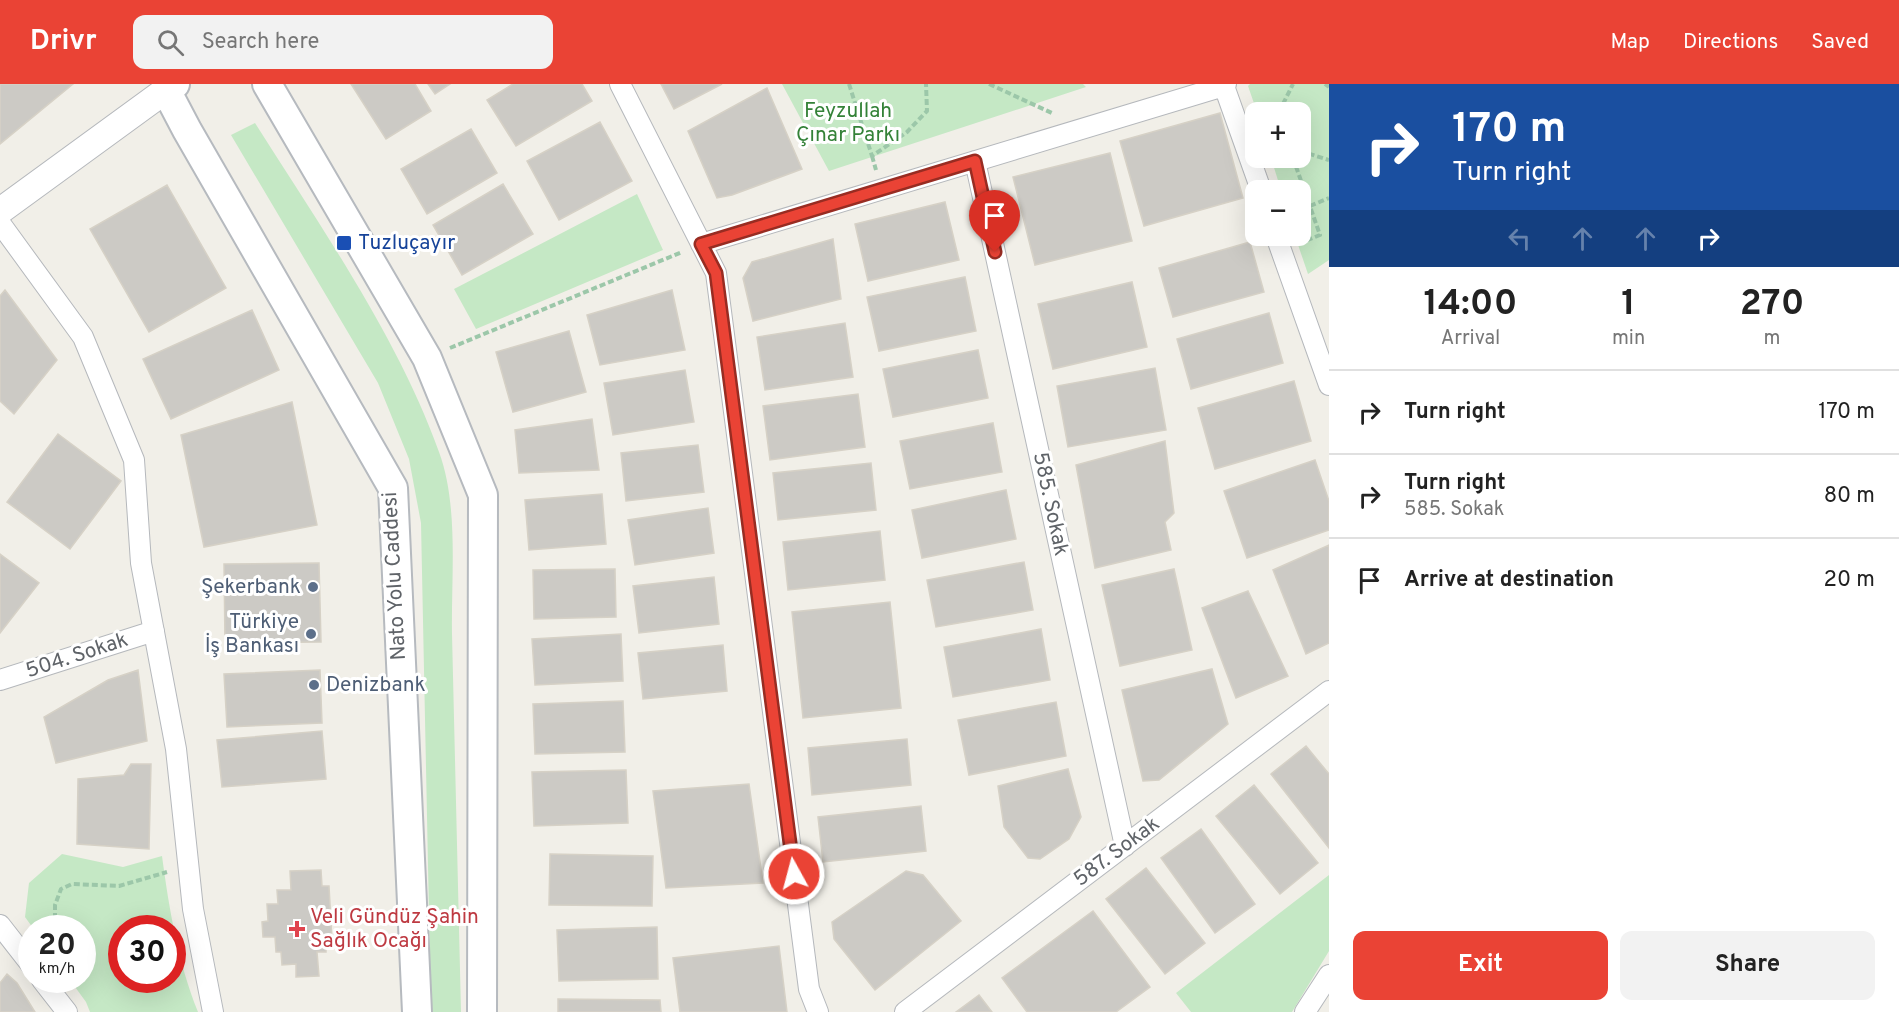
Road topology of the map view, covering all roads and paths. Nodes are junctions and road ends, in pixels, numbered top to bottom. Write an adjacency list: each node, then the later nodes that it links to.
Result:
1 (267, 84): 25 (main road)
2 (620, 84): 23 (street)
3 (849, 84): 4 (path)
4 (926, 84)
5 (989, 84): 12 (path)
6 (1293, 84): 11 (path)
7 (1325, 84): 10 (path)
8 (1225, 85): 12 (street); 16 (street)
9 (170, 87): 20 (street); 39 (main road, Nato Yolu Caddesi)
10 (1329, 87)
11 (1284, 102)
12 (1085, 128): 15 (street)
13 (1311, 154): 14 (path)
14 (1329, 160)
15 (975, 161): 23 (street); 30 (street, 585. Sokak)
16 (1258, 180)
17 (1329, 198): 18 (path)
18 (1311, 206)
19 (1311, 209): 22 (path)
20 (0, 211)
21 (0, 223): 27 (street)
22 (1311, 237)
23 (701, 244): 25 (path); 41 (street)
24 (1280, 246): 26 (street)
25 (428, 358): 40 (main road)
26 (1329, 386)
27 (154, 631): 28 (street, 504. Sokak); 31 (street)
28 (0, 680)
29 (1329, 691): 30 (street, 587. Sokak)
30 (1125, 846): 42 (street, 587. Sokak)
31 (189, 866): 32 (path); 38 (street)
32 (55, 915)
33 (0, 925): 34 (street)
34 (18, 948)
35 (1329, 975): 43 (street)
36 (52, 993): 37 (street)
37 (67, 1012)
38 (213, 1012)
39 (417, 1012)
40 (482, 1012)
41 (818, 1012)
42 (905, 1012)
43 (1305, 1012)

